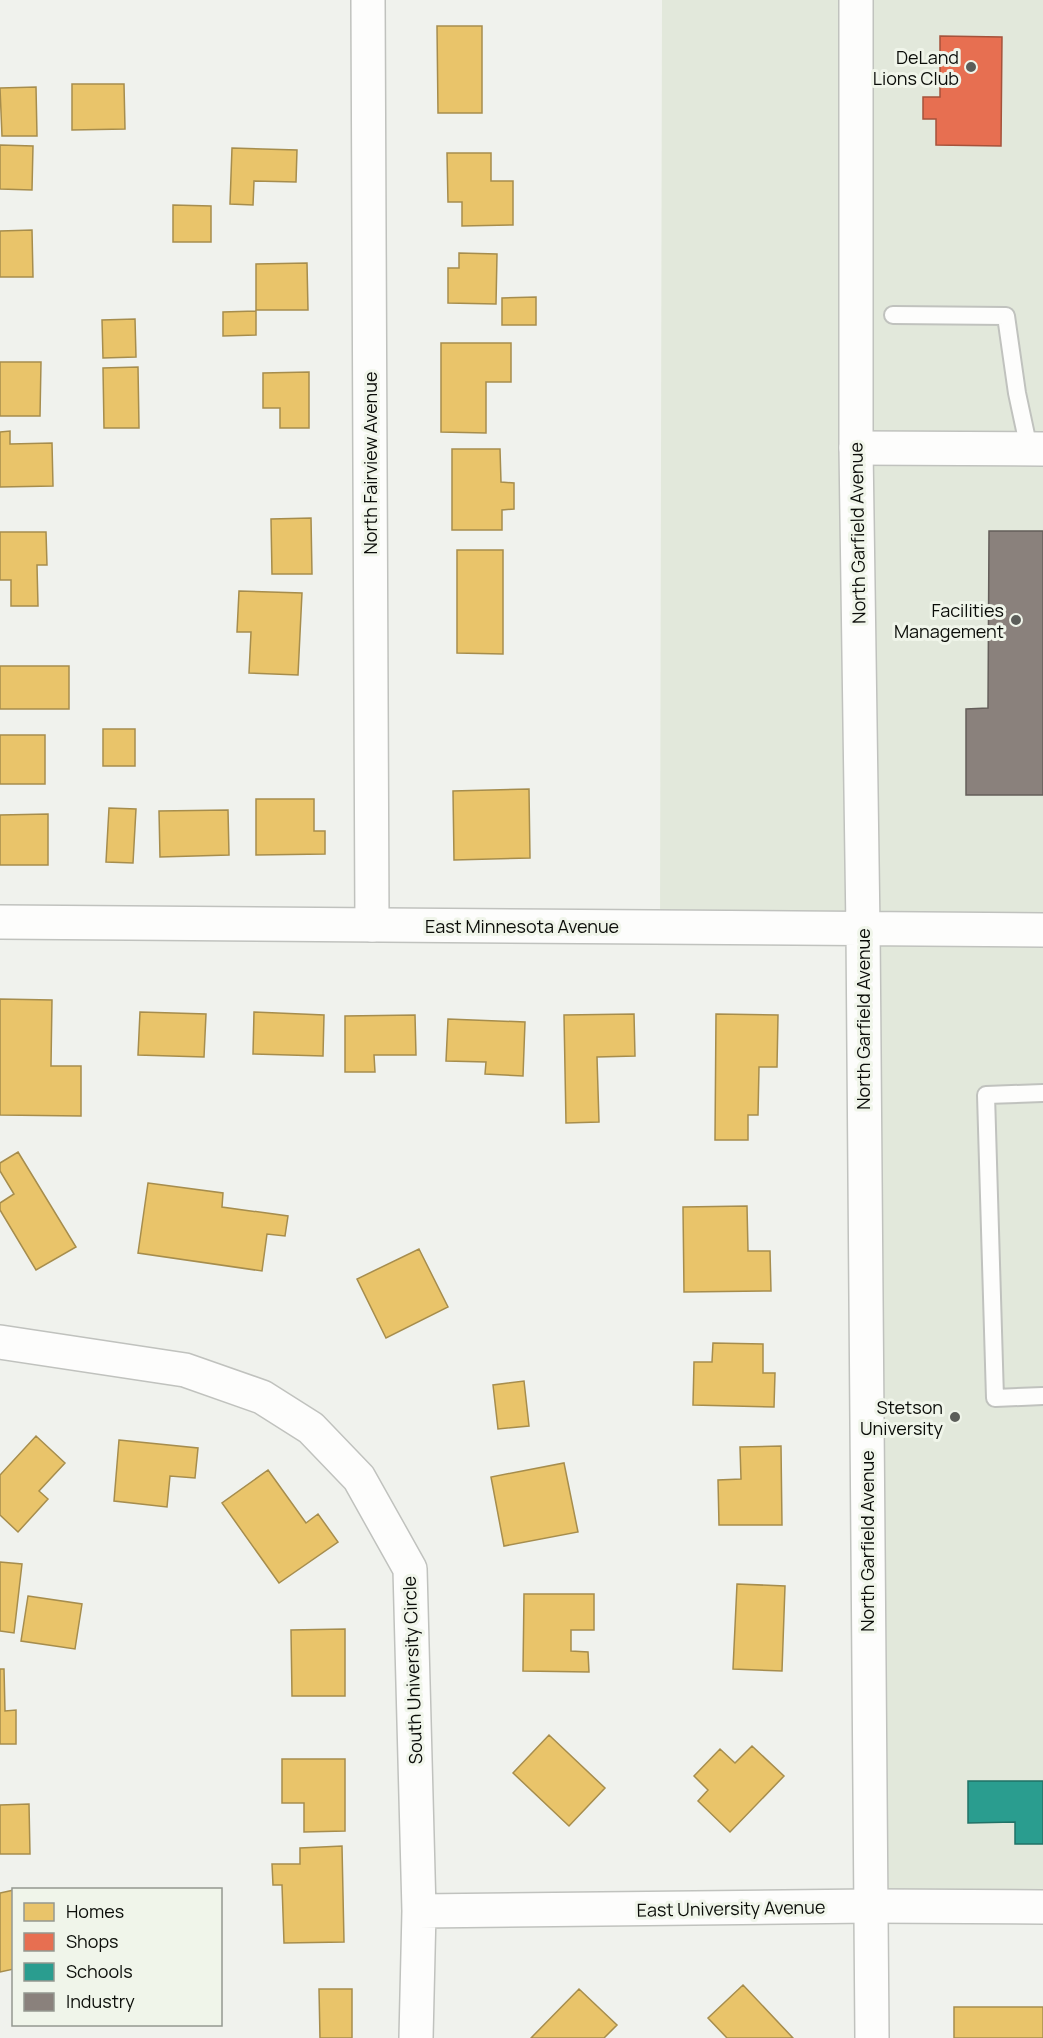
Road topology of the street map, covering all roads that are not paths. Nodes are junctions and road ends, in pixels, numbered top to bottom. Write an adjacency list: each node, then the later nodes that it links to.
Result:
1 (369, 0): 7 (street, North Fairview Avenue)
2 (856, 0): 4 (street, North Garfield Avenue)
3 (893, 315): 5 (lane)
4 (856, 448): 5 (street); 8 (street, North Garfield Avenue)
5 (1036, 449)
6 (0, 922): 7 (street, East Minnesota Avenue)
7 (372, 925): 8 (street, East Minnesota Avenue)
8 (862, 928): 9 (street, East Minnesota Avenue); 13 (street, North Garfield Avenue)
9 (1043, 930)
10 (1043, 1093): 12 (lane)
11 (0, 1342): 15 (street, South University Circle)
12 (1043, 1396)
13 (870, 1906): 14 (street, East University Avenue); 15 (street, East University Avenue); 17 (street, North Garfield Avenue)
14 (1043, 1907)
15 (419, 1911): 16 (street, South University Circle)
16 (416, 2038)
17 (872, 2038)

